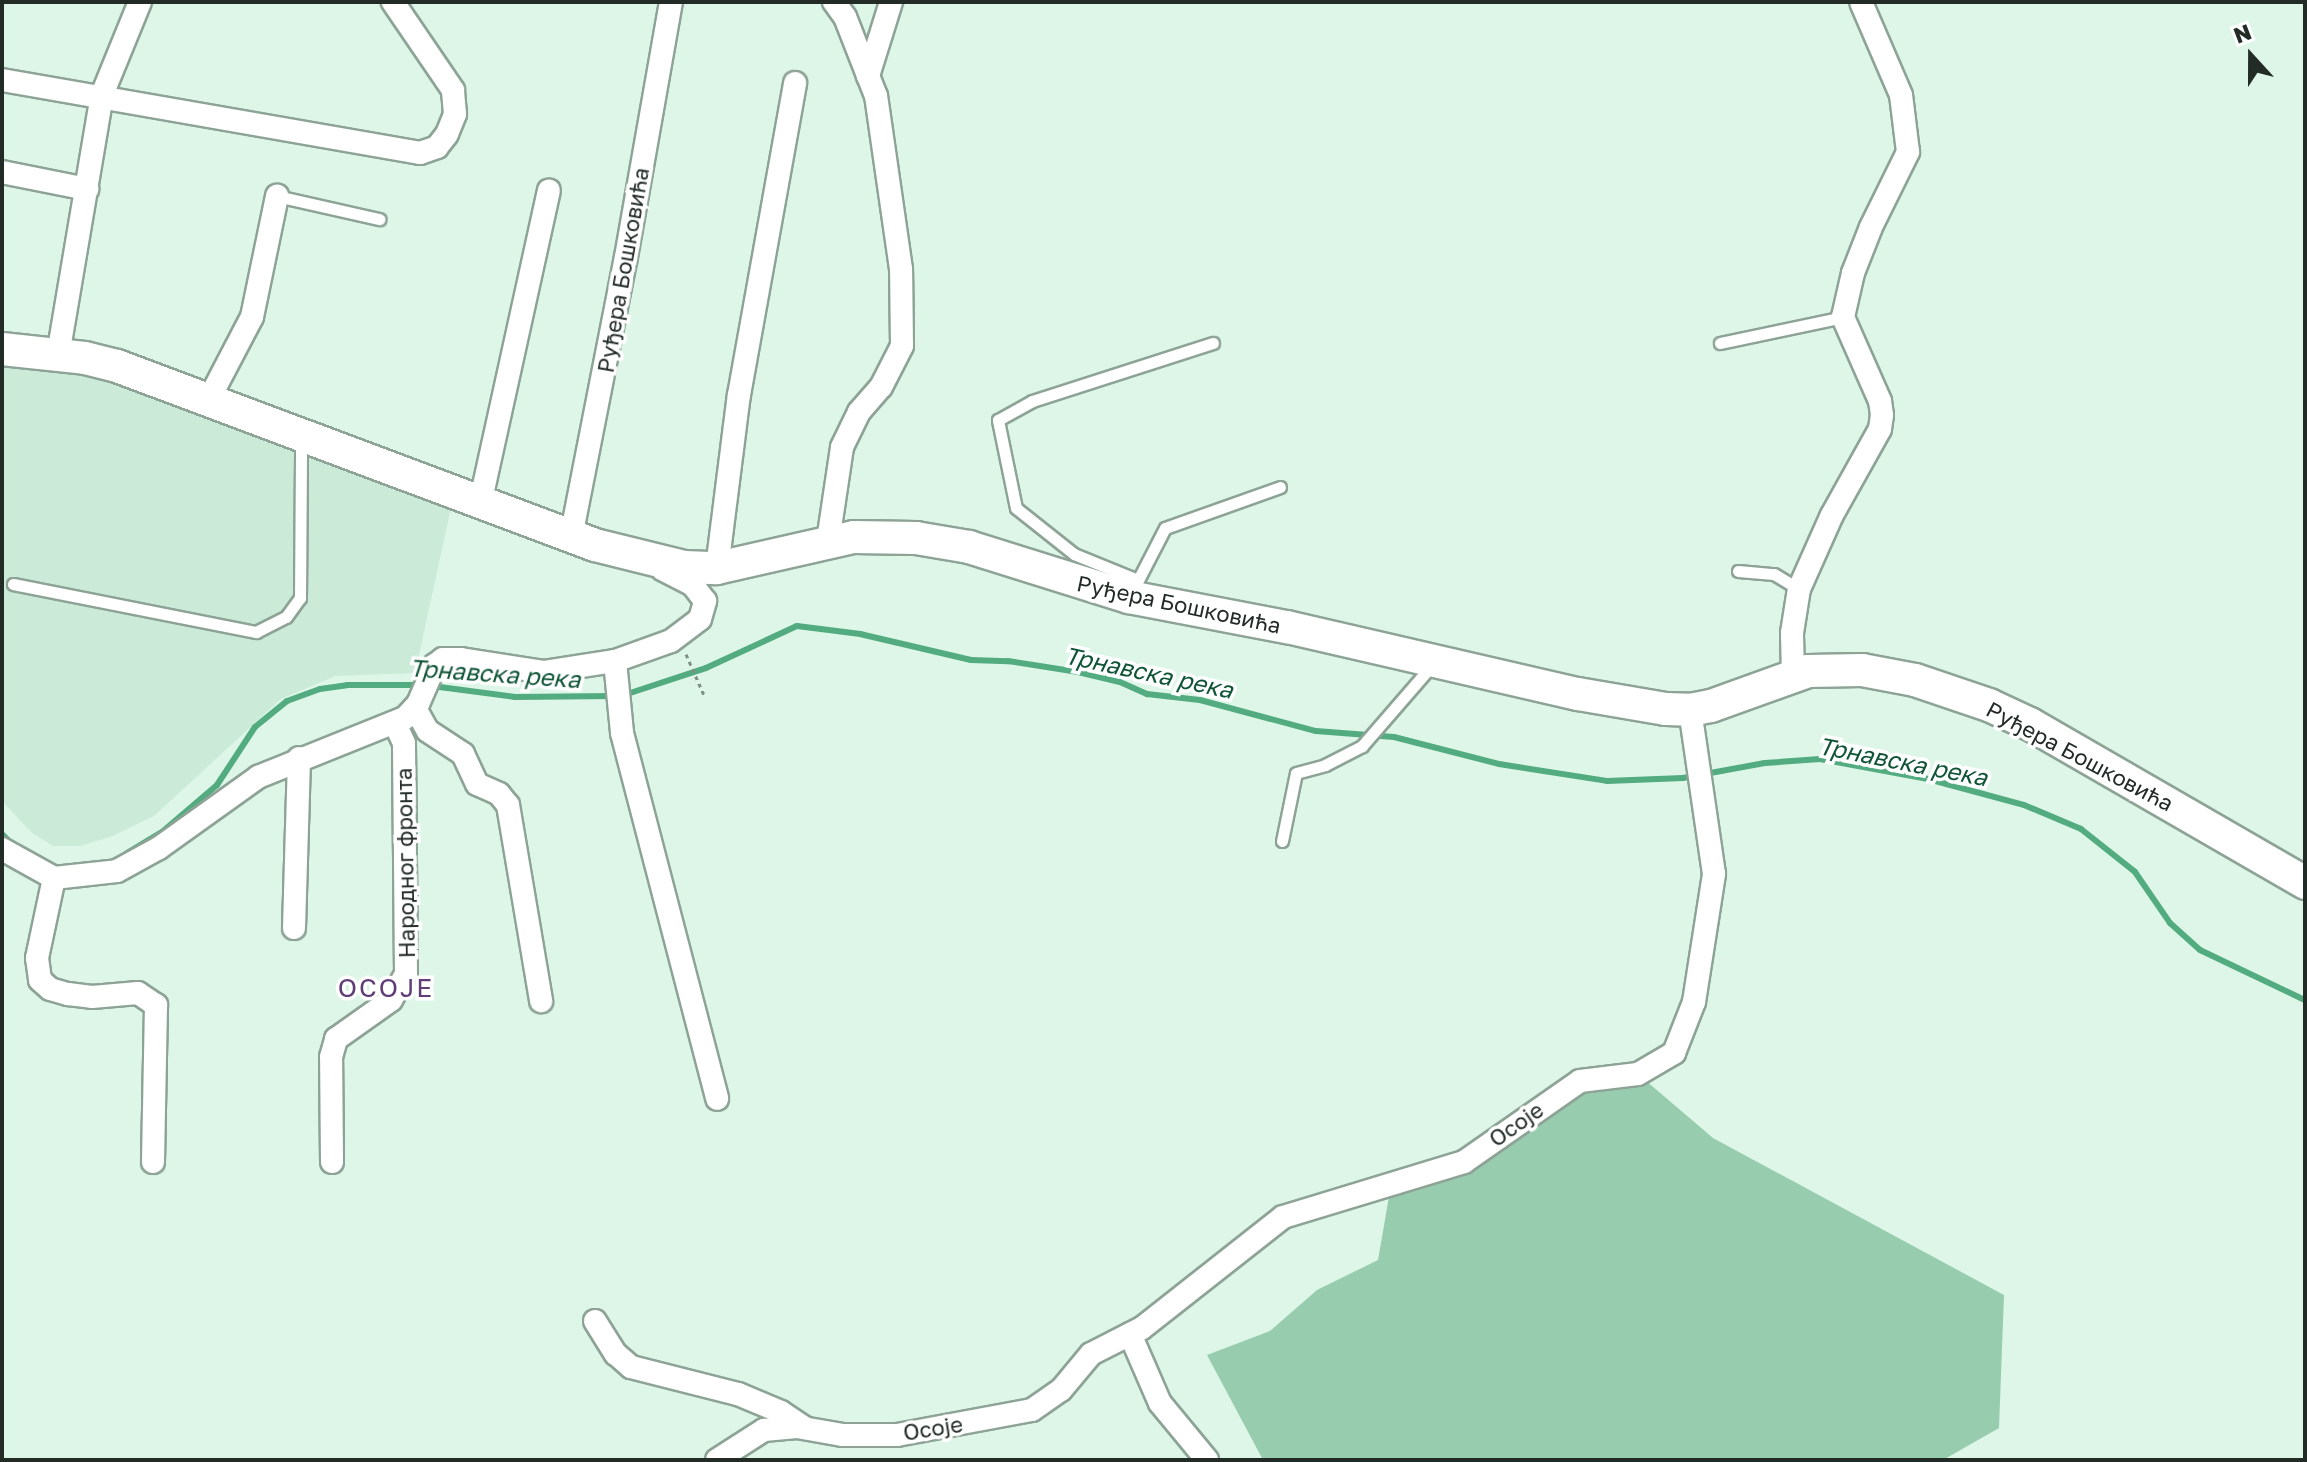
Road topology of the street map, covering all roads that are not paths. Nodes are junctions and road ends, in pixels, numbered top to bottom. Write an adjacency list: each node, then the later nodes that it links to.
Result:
1 (140, 2): 10 (street)
2 (393, 2): 10 (street)
3 (671, 2): 25 (street, Руђера Бошковића)
4 (834, 2): 7 (street)
5 (891, 2): 7 (street)
6 (1861, 2): 16 (street)
7 (868, 76): 26 (street)
8 (2, 80): 10 (street)
9 (795, 83): 28 (street)
10 (102, 95): 12 (street)
11 (2, 172): 12 (street)
12 (87, 189): 20 (street)
13 (549, 191): 24 (street)
14 (277, 196): 15 (lane); 21 (street)
15 (379, 219)
16 (1843, 317): 18 (lane); 32 (street)
17 (1213, 343): 31 (lane, Руђера Бошковића)
18 (1720, 343)
19 (2, 349): 20 (main road, Руђера Бошковића)
20 (58, 355): 21 (main road, Руђера Бошковића)
21 (208, 401): 22 (main road, Руђера Бошковића)
22 (301, 435): 24 (main road, Руђера Бошковића); 30 (lane)
23 (1280, 487): 31 (lane)
24 (480, 504): 25 (main road, Руђера Бошковића)
25 (571, 537): 27 (main road, Руђера Бошковића)
26 (828, 541): 28 (main road, Руђера Бошковића); 31 (main road, Руђера Бошковића)
27 (658, 562): 28 (main road, Руђера Бошковића); 34 (street, Руђера Бошковића)
28 (717, 568)
29 (1738, 571): 32 (lane)
30 (13, 584)
31 (1134, 588): 33 (main road, Руђера Бошковића)
32 (1799, 589): 35 (street)
33 (1437, 660): 37 (main road, Руђера Бошковића); 40 (lane)
34 (615, 661): 36 (street); 46 (street)
35 (1793, 675): 37 (main road, Руђера Бошковића); 43 (main road, Руђера Бошковића)
36 (418, 704): 38 (street); 45 (street)
37 (1690, 710): 50 (street, Осоје)
38 (395, 724): 39 (street); 48 (street, Народног фронта)
39 (299, 758): 42 (street); 44 (street)
40 (1282, 841)
41 (2, 849): 42 (street)
42 (54, 878): 47 (street)
43 (2305, 883)
44 (294, 928)
45 (541, 1001)
46 (717, 1099)
47 (153, 1162)
48 (332, 1162)
49 (595, 1321): 51 (street)
50 (1130, 1334): 51 (street, Осоје); 53 (street)
51 (806, 1428): 52 (street, Осоје)
52 (717, 1460)
53 (1207, 1460)

